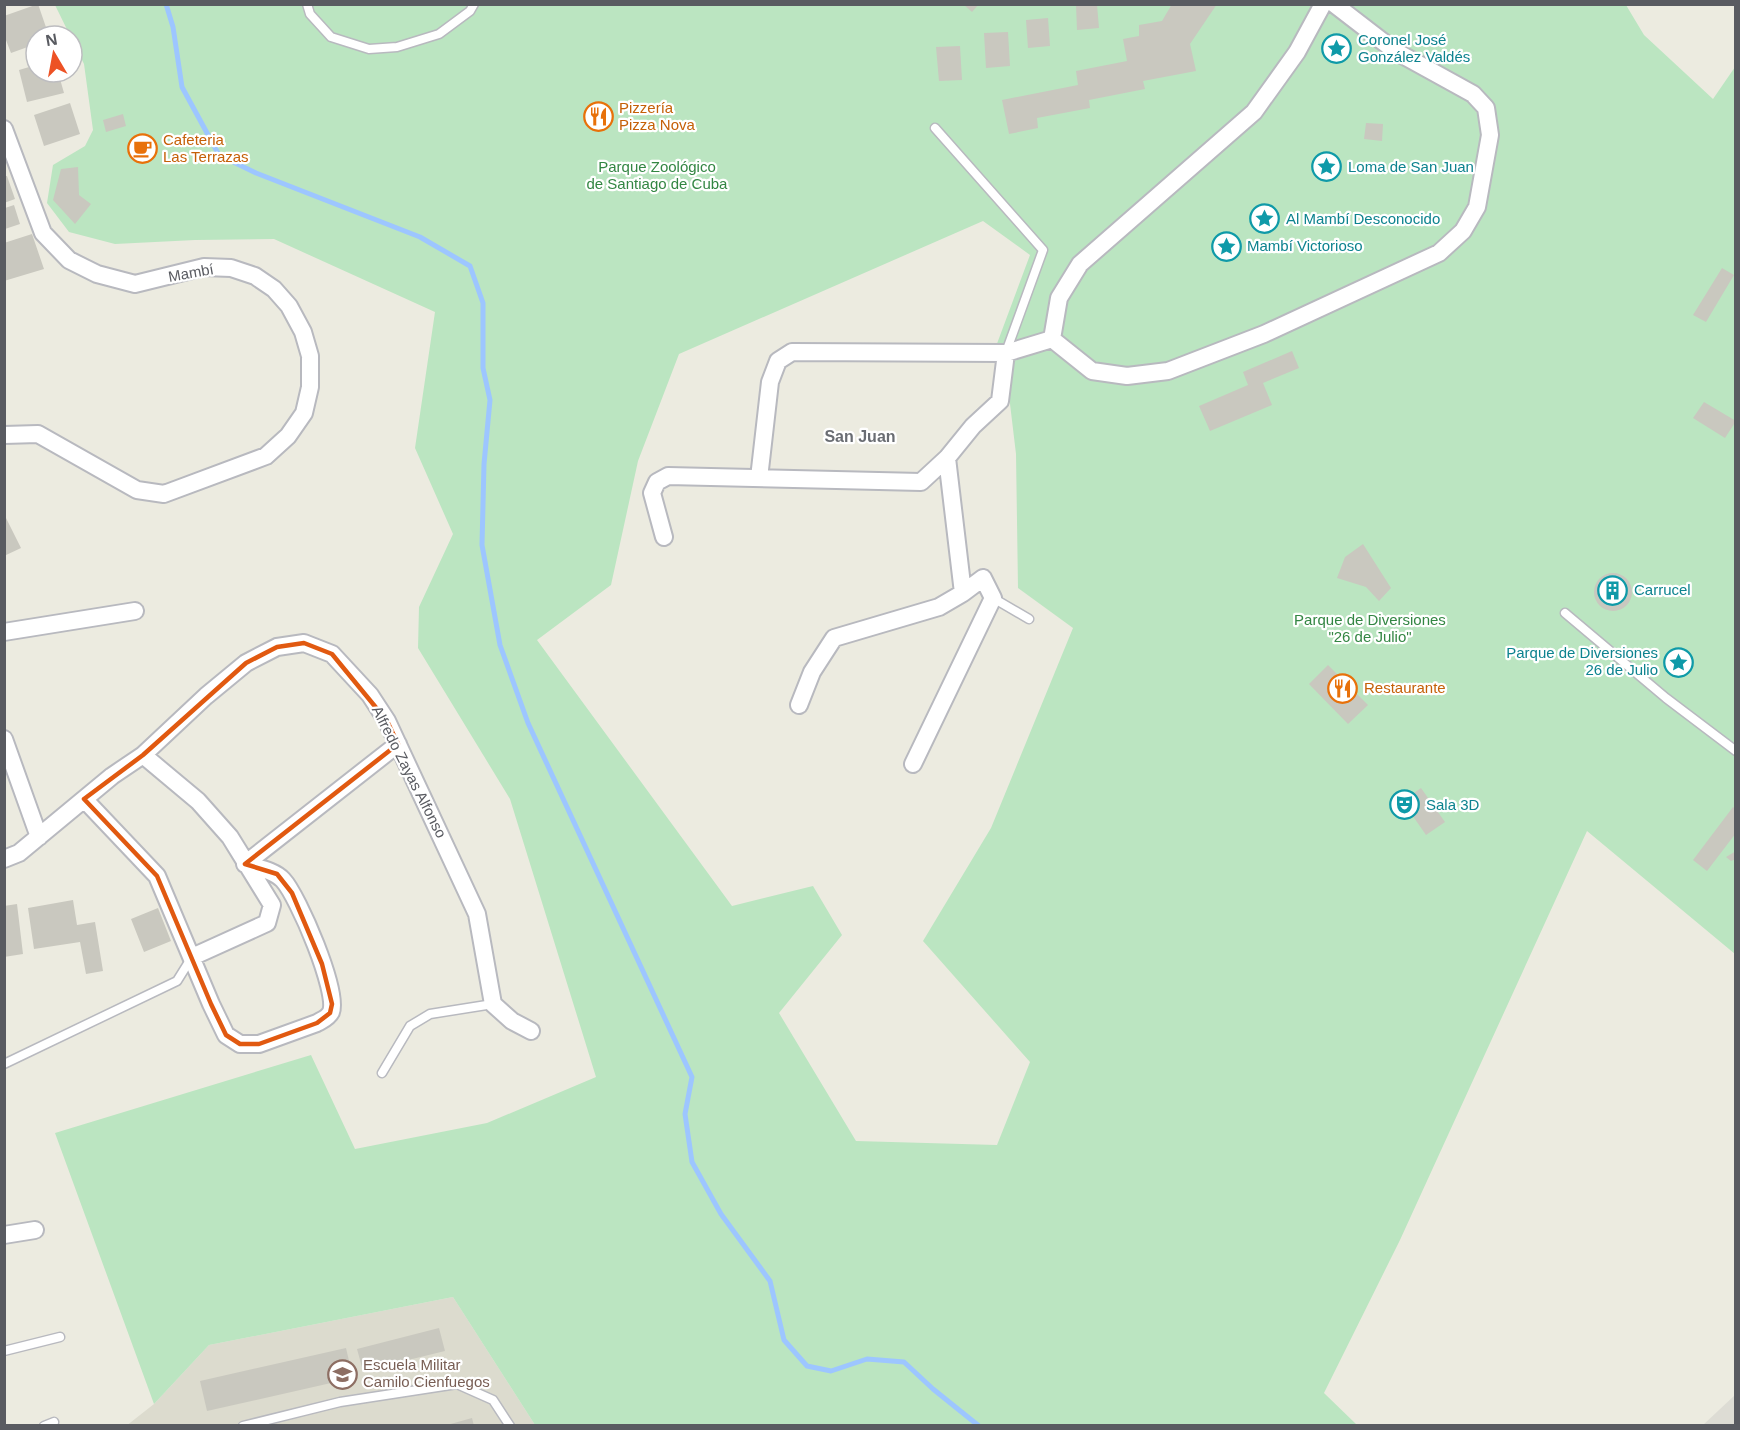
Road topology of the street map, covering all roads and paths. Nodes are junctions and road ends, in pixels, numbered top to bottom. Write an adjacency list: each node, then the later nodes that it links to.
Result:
1 (307, 4): 2 (lane)
2 (474, 4)
3 (1323, 4): 7 (street)
4 (1334, 4): 7 (street)
5 (935, 128): 8 (lane)
6 (4, 129): 9 (street, Mambí)
7 (1052, 339): 8 (street)
8 (1006, 353): 10 (street); 11 (street)
9 (4, 435)
10 (947, 458): 11 (street); 13 (street)
11 (759, 478): 12 (street)
12 (664, 537)
13 (963, 593): 14 (street); 19 (street)
14 (993, 598): 17 (lane); 24 (street)
15 (135, 611): 18 (street)
16 (1565, 613): 22 (lane)
17 (1029, 620)
18 (4, 632)
19 (800, 705)
20 (4, 740): 26 (street)
21 (398, 744): 23 (street, Alfredo Zayas Alfonso); 28 (street); 30 (street, Alfredo Zayas Alfonso)
22 (1736, 750)
23 (143, 755): 25 (street, Alfredo Zayas Alfonso); 28 (street)
24 (914, 764)
25 (84, 799): 26 (street, Alfredo Zayas Alfonso); 29 (street)
26 (39, 837): 27 (street, Alfredo Zayas Alfonso)
27 (4, 859)
28 (245, 864): 29 (street); 29 (street)
29 (192, 957): 32 (lane)
30 (493, 1004): 31 (street); 33 (lane)
31 (531, 1031)
32 (4, 1064)
33 (382, 1072)
34 (35, 1230): 35 (street)
35 (4, 1235)
36 (60, 1337): 37 (lane)
37 (4, 1351)
38 (54, 1422): 39 (lane)
39 (44, 1425)
40 (243, 1425): 41 (lane)
41 (510, 1425)

